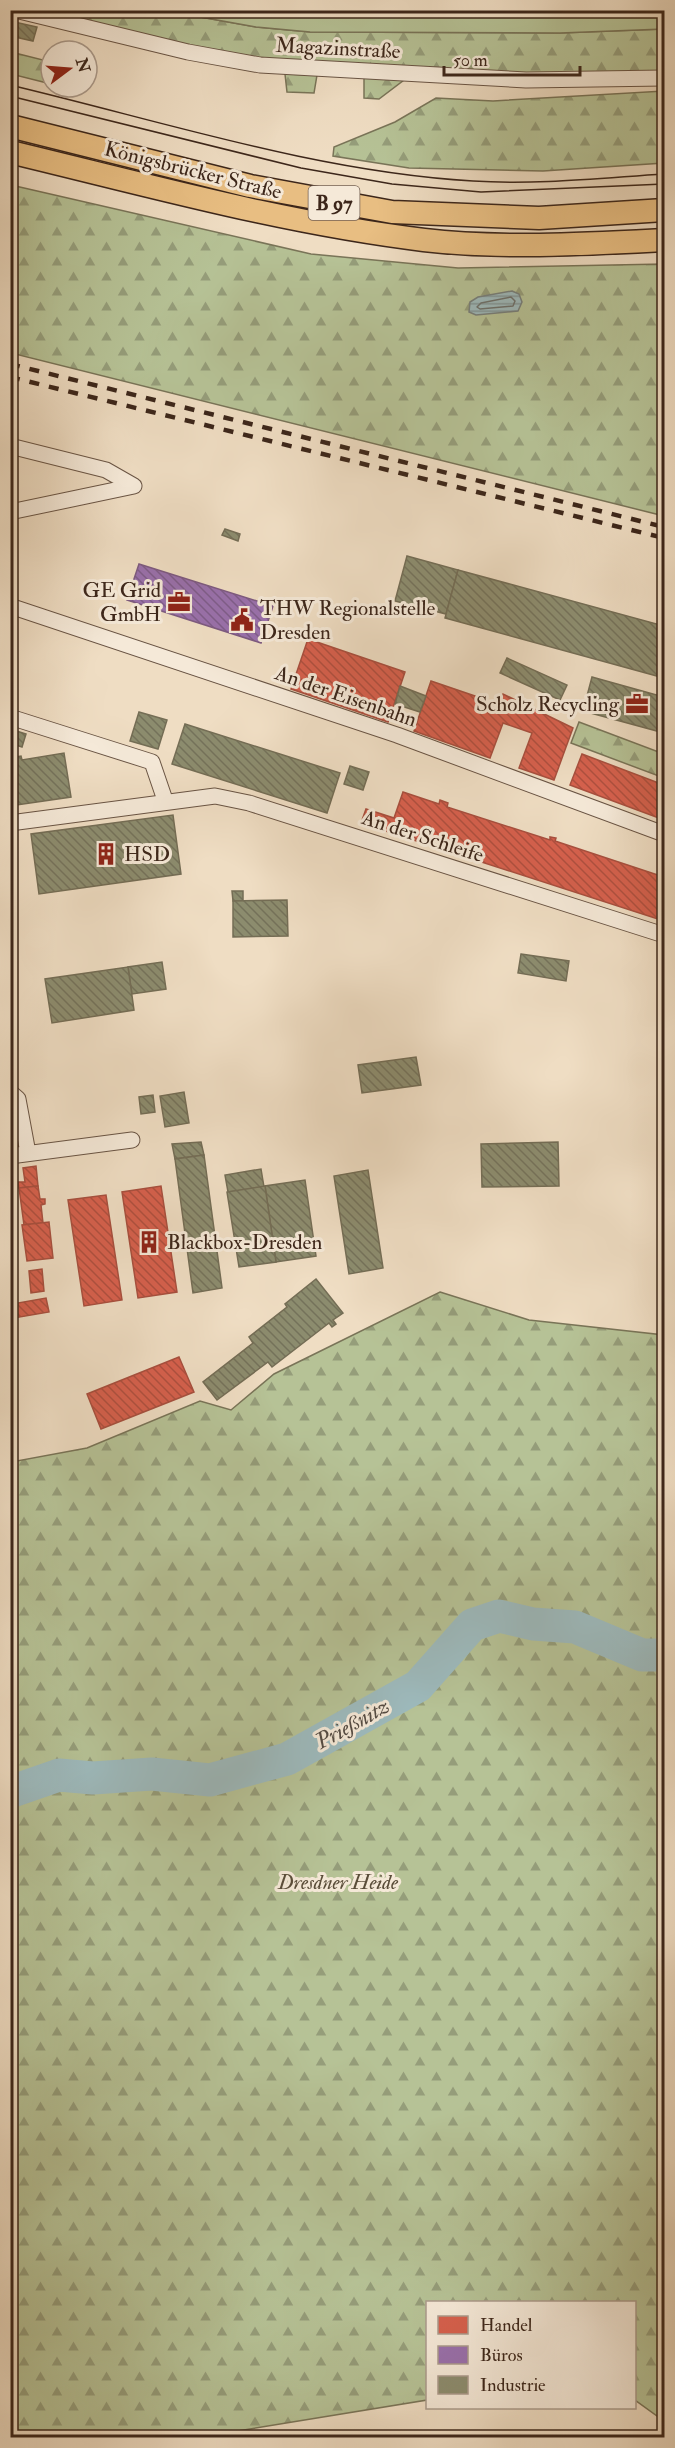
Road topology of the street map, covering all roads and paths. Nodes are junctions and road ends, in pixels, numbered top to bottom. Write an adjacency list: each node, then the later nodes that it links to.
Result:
1 (15, 10): 2 (street, Magazinstraße)
2 (664, 78)
3 (10, 126): 5 (main road, Königsbrücker Straße / B 97)
4 (10, 152): 6 (main road, Königsbrücker Straße / B 97)
5 (664, 210)
6 (664, 240)
7 (10, 446): 8 (street)
8 (10, 512)
9 (10, 606): 13 (street, An der Eisenbahn)
10 (10, 717): 11 (street)
11 (165, 800): 12 (street, An der Schleife); 14 (street, An der Schleife)
12 (10, 823)
13 (664, 834)
14 (664, 935)
15 (10, 1092): 17 (street)
16 (132, 1140): 17 (street)
17 (28, 1153): 18 (street)
18 (10, 1156)

